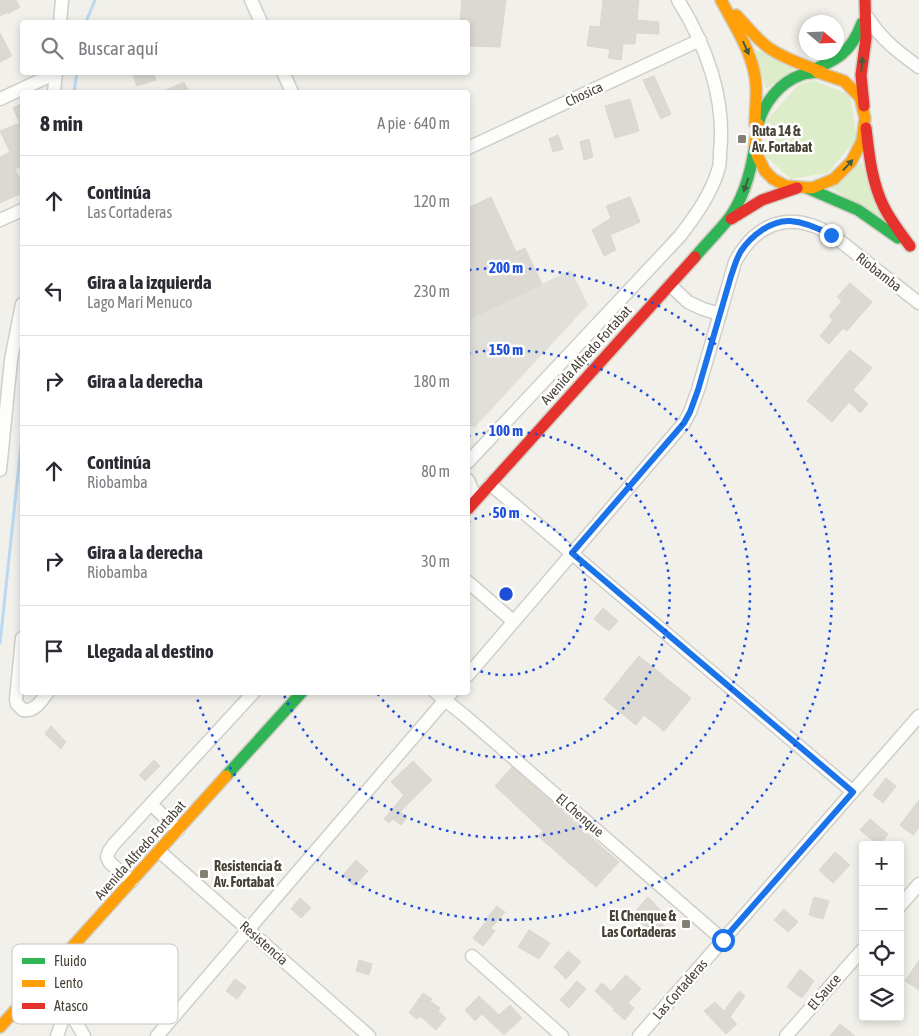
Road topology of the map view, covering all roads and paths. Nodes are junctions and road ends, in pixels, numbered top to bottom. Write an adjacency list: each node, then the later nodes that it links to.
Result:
1 (62, 0): 7 (street)
2 (251, 0): 8 (street)
3 (678, 0): 9 (street)
4 (865, 0): 6 (main road)
5 (723, 2): 11 (main road); 19 (main road, one-way to 19)
6 (865, 14): 10 (street); 11 (main road); 18 (main road, one-way to 6)
7 (60, 20)
8 (260, 20)
9 (700, 40): 20 (street, Chosica); 32 (street)
10 (919, 67)
11 (816, 72): 18 (main road); 19 (main road)
12 (52, 75): 17 (street)
13 (56, 75): 15 (street)
14 (284, 75): 16 (street)
15 (54, 90)
16 (291, 90)
17 (0, 99)
18 (865, 117): 21 (main road, one-way to 18); 25 (main road)
19 (755, 140): 21 (main road); 24 (main road, Avenida Alfredo Fortabat, one-way to 24)
20 (470, 147)
21 (802, 188): 24 (main road, Avenida Alfredo Fortabat); 25 (main road)
22 (20, 211): 23 (street)
23 (0, 220)
24 (727, 221): 27 (main road, Avenida Alfredo Fortabat)
25 (910, 246): 26 (main road)
26 (919, 254)
27 (670, 286): 30 (street); 34 (main road, Avenida Alfredo Fortabat)
28 (919, 303): 30 (street, Riobamba)
29 (20, 314): 31 (street)
30 (720, 314): 38 (street, Riobamba)
31 (11, 360): 33 (street)
32 (470, 460)
33 (0, 470)
34 (490, 484): 36 (main road, Avenida Alfredo Fortabat); 38 (street)
35 (470, 485): 36 (street)
36 (476, 499): 37 (main road, Avenida Alfredo Fortabat)
37 (470, 506)
38 (572, 553): 40 (street, Riobamba); 48 (street)
39 (470, 584): 40 (street)
40 (514, 622): 42 (street, Riobamba)
41 (20, 662): 43 (street)
42 (470, 673)
43 (45, 695)
44 (251, 695): 49 (street)
45 (299, 695): 50 (main road, Avenida Alfredo Fortabat)
46 (444, 695): 55 (street); 56 (street, El Chenque)
47 (919, 716): 48 (street, Las Cortaderas)
48 (853, 792): 56 (street, Las Cortaderas)
49 (151, 804): 50 (street); 52 (street)
50 (178, 830): 51 (main road, Avenida Alfredo Fortabat)
51 (159, 851): 52 (main road, Avenida Alfredo Fortabat); 55 (street, Resistencia)
52 (132, 881): 57 (main road, Avenida Alfredo Fortabat)
53 (919, 884): 54 (street)
54 (904, 901)
55 (248, 930): 60 (street); 62 (street, Resistencia)
56 (723, 940): 73 (street, Las Cortaderas)
57 (75, 944)
58 (859, 954): 74 (street, El Sauce)
59 (472, 956): 72 (street)
60 (178, 1012)
61 (12, 1018): 66 (main road, Avenida Alfredo Fortabat)
62 (355, 1023): 70 (street); 71 (street, Resistencia)
63 (62, 1024): 67 (street)
64 (77, 1024): 68 (street)
65 (167, 1024): 69 (street)
66 (2, 1030)
67 (57, 1036)
68 (84, 1036)
69 (157, 1036)
70 (350, 1036)
71 (369, 1036)
72 (562, 1036)
73 (639, 1036)
74 (786, 1036)

